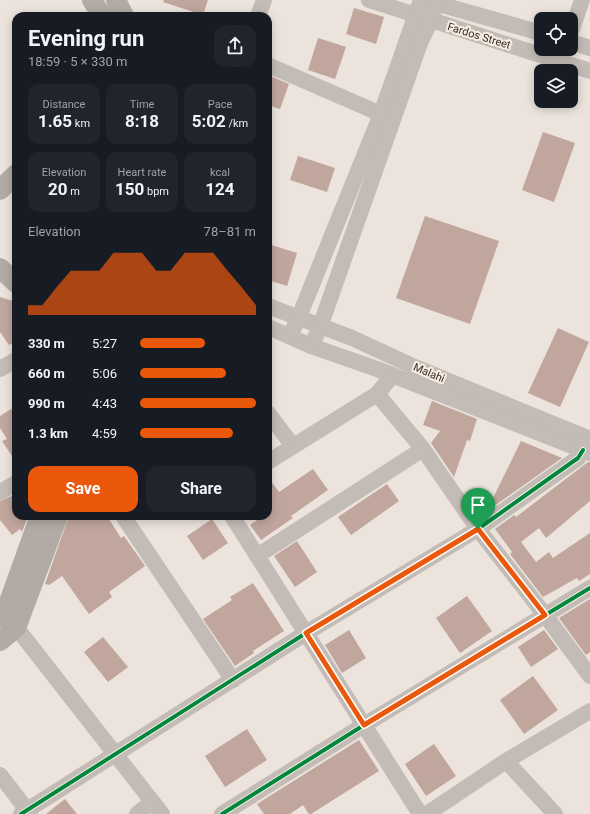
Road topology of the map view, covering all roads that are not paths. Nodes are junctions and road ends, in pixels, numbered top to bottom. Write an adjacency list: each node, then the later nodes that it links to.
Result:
1 (92, 0): 7 (main road)
2 (116, 0): 8 (main road)
3 (264, 0): 9 (street)
4 (369, 0): 11 (street, Fardos Street)
5 (582, 0): 10 (street)
6 (429, 1): 11 (street); 12 (street, Fardos Street)
7 (100, 12)
8 (122, 12)
9 (260, 12)
10 (578, 12)
11 (423, 18): 14 (street, Fardos Street); 19 (street); 24 (street)
12 (534, 31)
13 (578, 44): 15 (street)
14 (534, 47)
15 (590, 48)
16 (565, 56): 18 (street, Fardos Street)
17 (272, 66): 19 (street)
18 (590, 70)
19 (381, 114): 23 (street)
20 (0, 268): 21 (main road)
21 (12, 280)
22 (272, 308): 23 (street, Malahi)
23 (299, 318): 24 (street, Malahi); 26 (street)
24 (320, 326): 27 (street); 34 (street, Malahi)
25 (272, 332): 26 (street, Malahi)
26 (290, 336): 27 (street, Malahi)
27 (311, 346): 30 (street, Malahi)
28 (12, 362): 29 (street)
29 (0, 369)
30 (392, 375): 31 (street); 34 (street, Malahi)
31 (377, 394): 33 (street); 35 (street)
32 (272, 418): 33 (street)
33 (293, 446): 36 (street)
34 (588, 447): 43 (street)
35 (423, 449): 43 (street); 44 (street)
36 (272, 459)
37 (12, 485): 38 (street)
38 (0, 492)
39 (39, 520): 46 (main road)
40 (56, 520): 46 (main road)
41 (126, 520): 51 (street)
42 (234, 520): 44 (street)
43 (478, 529): 47 (street); 48 (street)
44 (257, 556): 48 (street)
45 (590, 588): 47 (street)
46 (5, 615): 49 (main road); 54 (street)
47 (545, 615): 50 (street); 53 (street)
48 (306, 633): 51 (street); 53 (street)
49 (0, 641)
50 (590, 676)
51 (233, 680): 54 (street)
52 (590, 710): 55 (street)
53 (364, 725): 60 (street); 61 (street)
54 (115, 754): 57 (street); 58 (street)
55 (506, 761): 62 (street); 63 (street)
56 (0, 775): 58 (street)
57 (157, 808): 59 (street)
58 (26, 813)
59 (137, 814)
60 (222, 814)
61 (420, 814)
62 (427, 814)
63 (555, 814)

